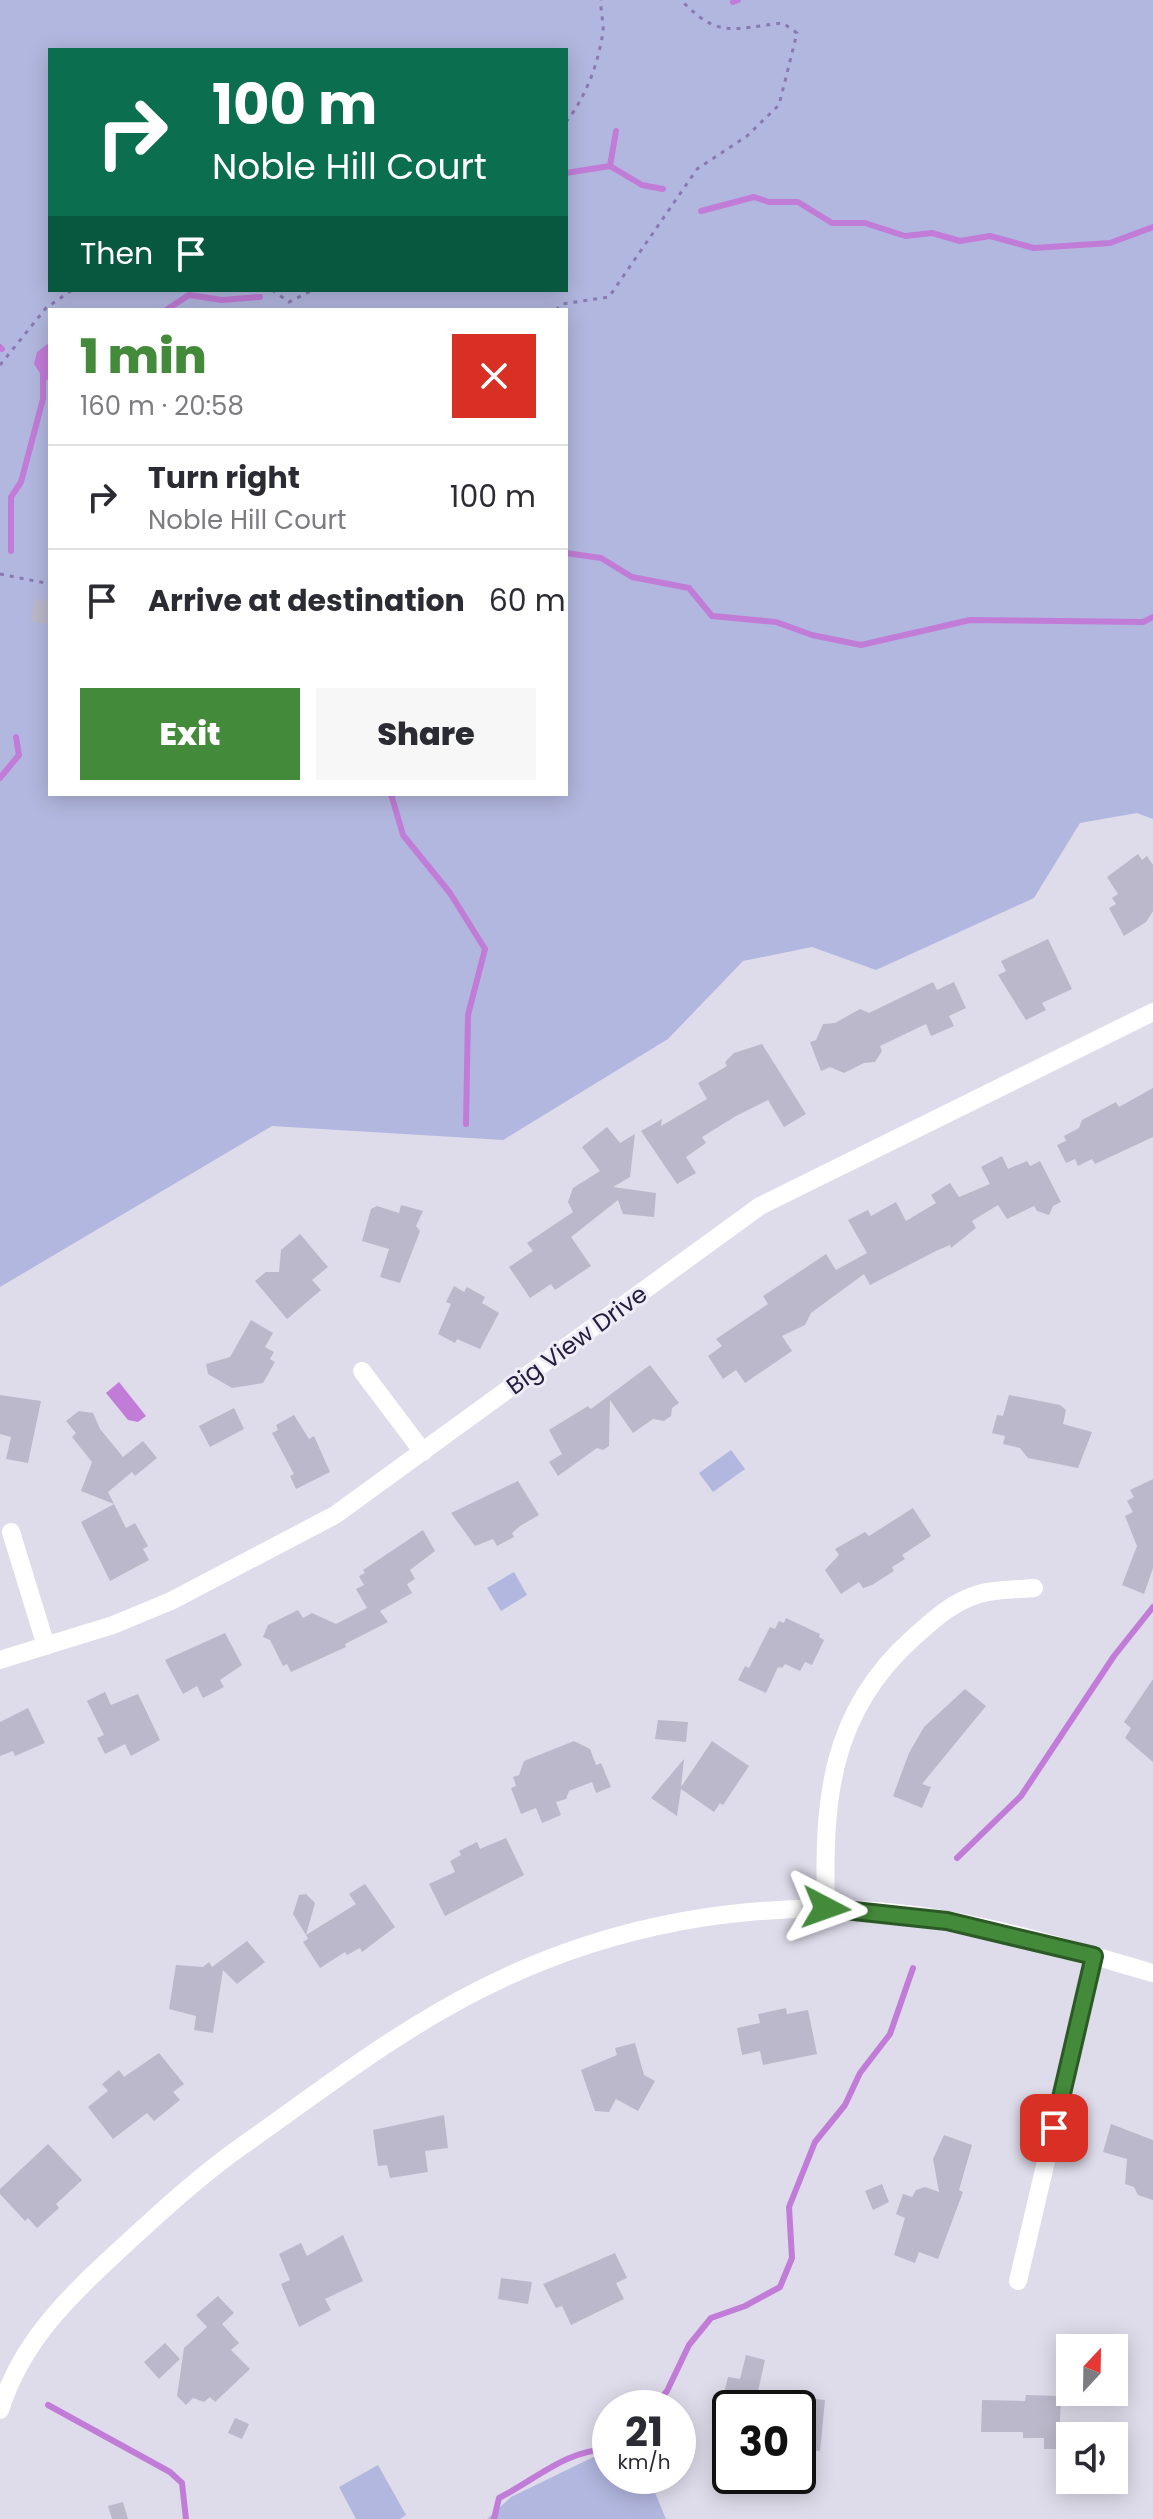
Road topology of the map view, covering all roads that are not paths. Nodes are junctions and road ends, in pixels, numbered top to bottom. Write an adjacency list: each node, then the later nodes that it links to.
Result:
1 (1153, 1012): 3 (street, Big View Drive)
2 (362, 1371): 3 (street)
3 (423, 1452): 6 (street, Big View Drive)
4 (11, 1532): 6 (street)
5 (1034, 1588): 8 (street)
6 (46, 1646): 7 (street, Big View Drive)
7 (0, 1660)
8 (826, 1908): 9 (street); 12 (street)
9 (1094, 1956): 10 (street); 11 (street)
10 (1153, 1973)
11 (1018, 2281)
12 (0, 2410)

